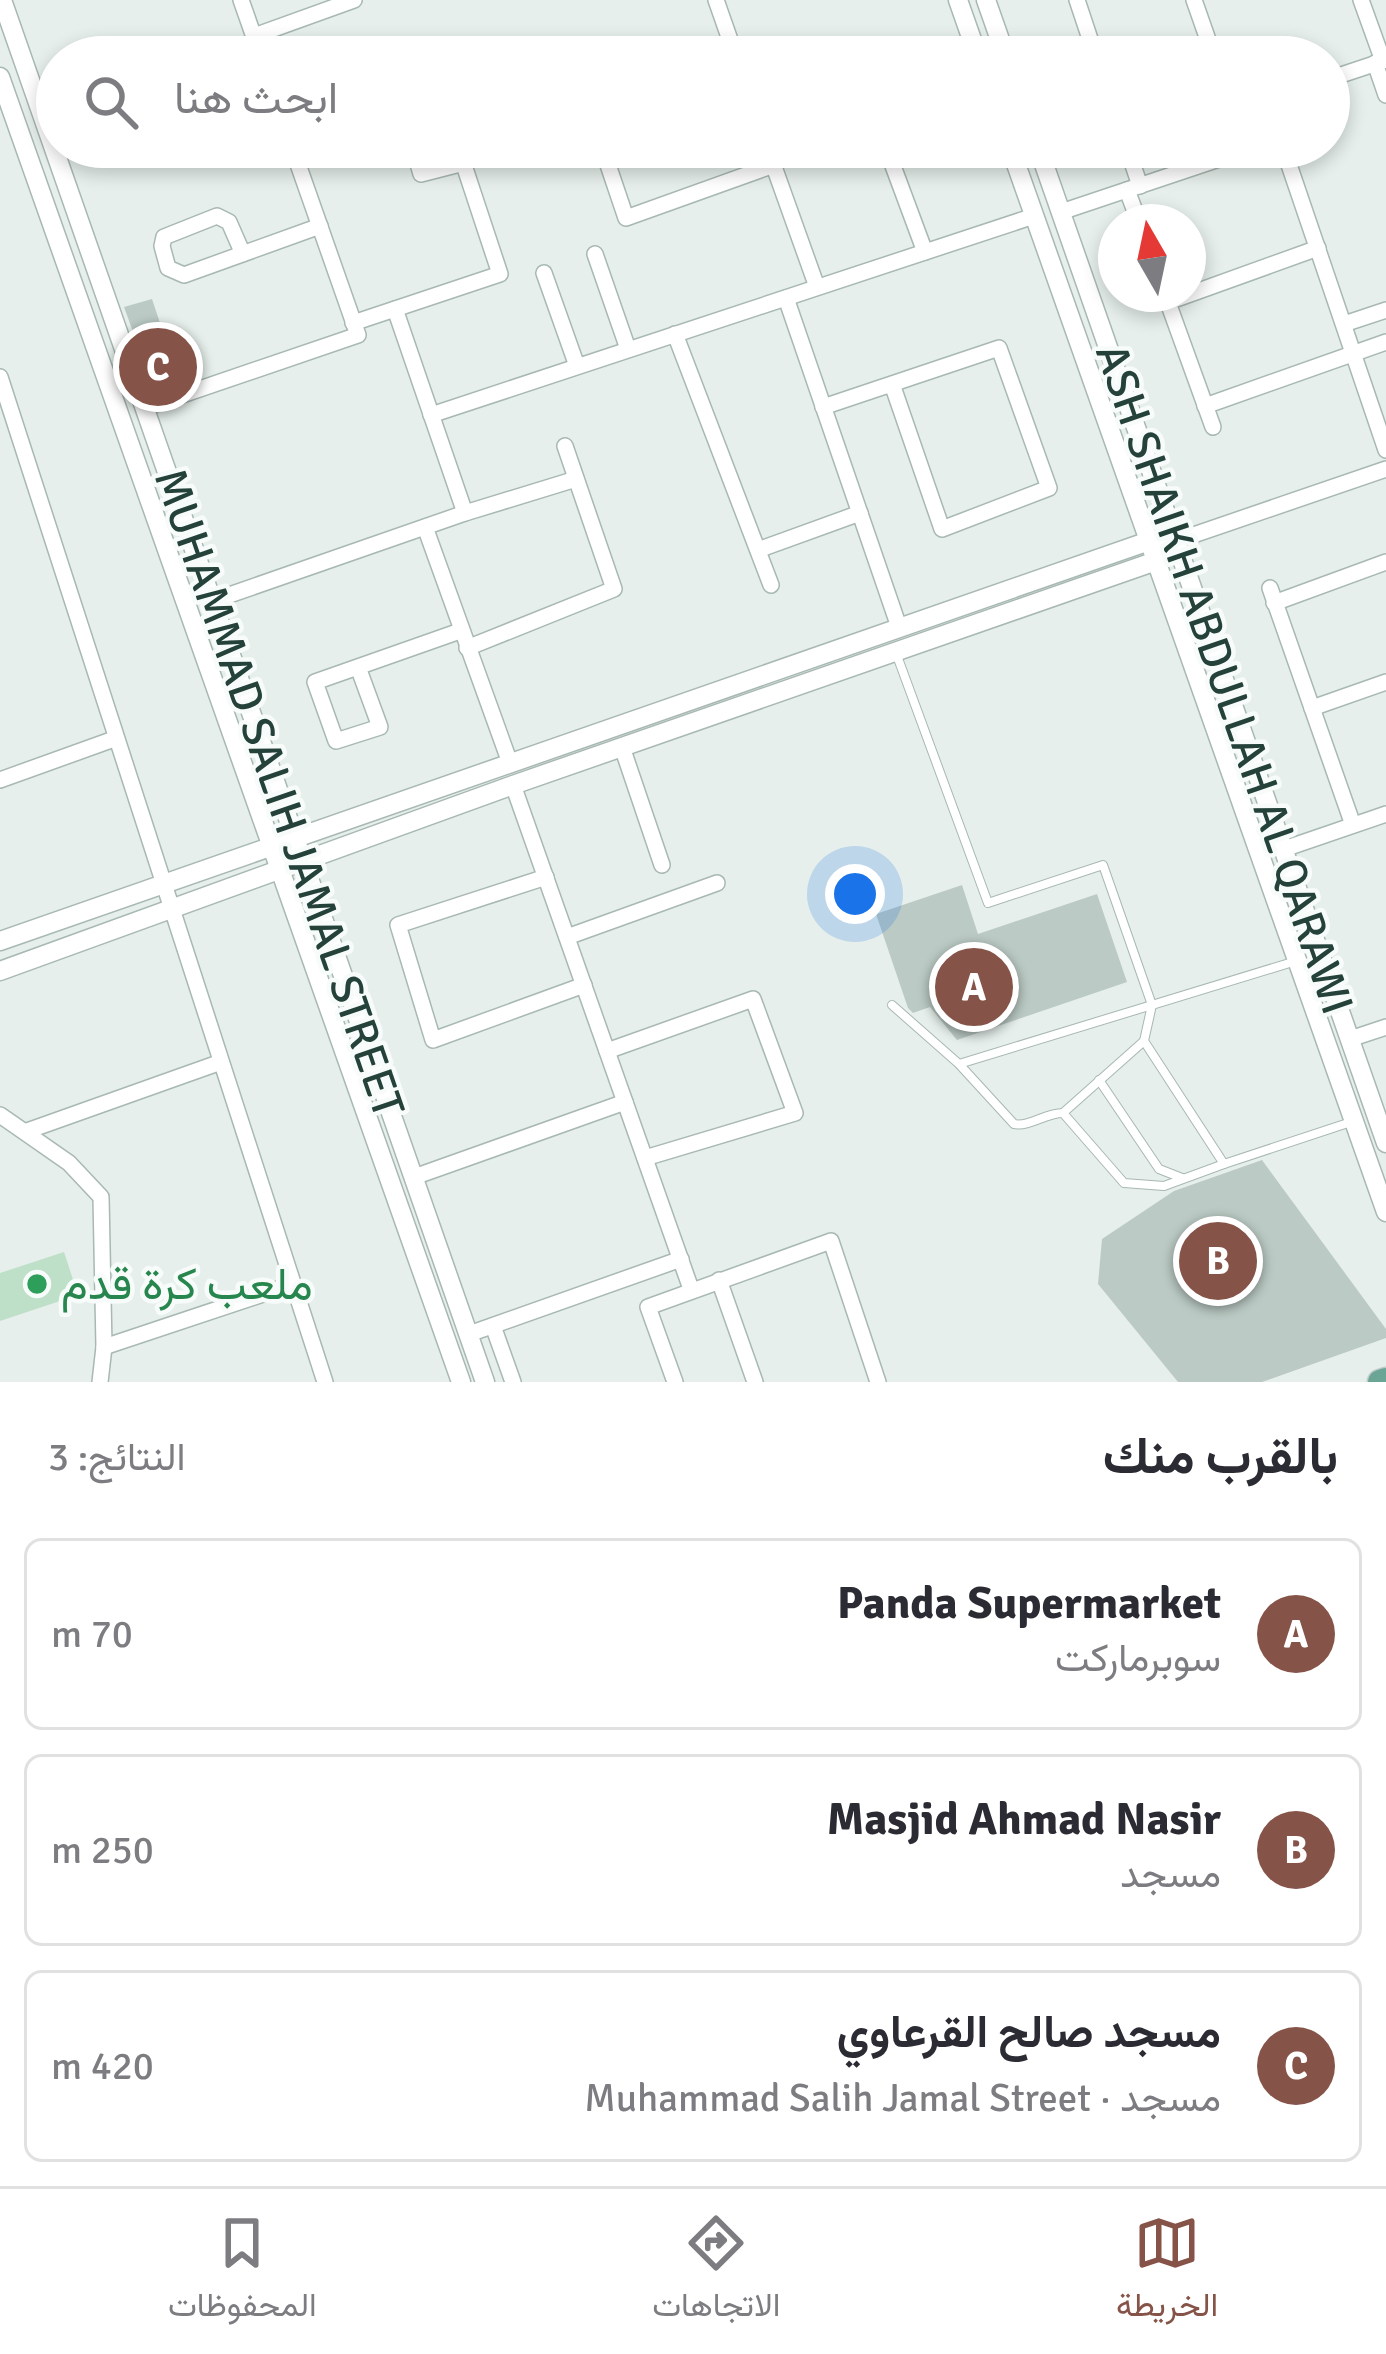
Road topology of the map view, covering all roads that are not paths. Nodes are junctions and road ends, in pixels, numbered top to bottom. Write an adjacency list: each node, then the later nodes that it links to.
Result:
1 (2, 0): 21 (street, MUHAMMAD SALIH JAMAL STREET)
2 (241, 0): 10 (street)
3 (354, 0): 11 (street)
4 (716, 0): 12 (street)
5 (958, 0): 13 (street)
6 (986, 0): 14 (street)
7 (1077, 0): 15 (street)
8 (1361, 0): 17 (street)
9 (1196, 1): 16 (street)
10 (254, 36)
11 (257, 36)
12 (728, 36)
13 (971, 36)
14 (999, 36)
15 (1089, 36)
16 (1207, 36)
17 (1376, 63): 18 (street); 20 (street)
18 (1350, 72)
19 (0, 77): 93 (street, MUHAMMAD SALIH JAMAL STREET)
20 (1386, 95)
21 (36, 98)
22 (60, 168): 61 (street, MUHAMMAD SALIH JAMAL STREET)
23 (299, 168): 38 (street)
24 (465, 168): 47 (street)
25 (609, 168): 26 (street)
26 (763, 168)
27 (775, 168): 45 (street)
28 (894, 168): 40 (street)
29 (1017, 168): 37 (street)
30 (1045, 168): 36 (street, ASH SHAIKH ABDULLAH AL QARAWI)
31 (1131, 168): 34 (street)
32 (1192, 168): 34 (street)
33 (1290, 168): 39 (street)
34 (1134, 188): 35 (street); 36 (street)
35 (1136, 204)
36 (1060, 212): 72 (street, ASH SHAIKH ABDULLAH AL QARAWI)
37 (1034, 216): 40 (street); 71 (street)
38 (320, 226): 41 (street); 50 (street)
39 (1318, 248): 44 (street); 51 (street)
40 (925, 252): 45 (street)
41 (243, 254): 41 (street)
42 (595, 254): 54 (street)
43 (544, 273): 56 (street)
44 (1206, 285)
45 (817, 287): 46 (street)
46 (786, 298): 52 (street); 60 (street)
47 (394, 309): 50 (street); 62 (street)
48 (1386, 310): 51 (street)
49 (1171, 312): 59 (street)
50 (353, 323): 61 (street)
51 (1344, 324): 55 (street)
52 (675, 334): 54 (street); 73 (street)
53 (1386, 342): 55 (street)
54 (628, 350): 56 (street)
55 (1354, 353): 59 (street); 65 (street)
56 (577, 366): 62 (street)
57 (0, 377): 85 (street)
58 (892, 384): 58 (street); 60 (street)
59 (1205, 406): 63 (street)
60 (824, 407): 69 (street)
61 (144, 408): 77 (street, MUHAMMAD SALIH JAMAL STREET)
62 (431, 415): 68 (street)
63 (1213, 427)
64 (565, 446): 67 (street)
65 (1386, 450)
66 (1386, 469): 72 (street)
67 (576, 478): 68 (street); 80 (street)
68 (465, 513): 70 (street)
69 (860, 513): 73 (street); 78 (street)
70 (425, 526): 77 (street); 79 (street)
71 (1149, 541): 72 (street); 74 (street); 78 (street)
72 (1176, 541): 74 (street); 94 (street, ASH SHAIKH ABDULLAH AL QARAWI)
73 (758, 550): 76 (street)
74 (1156, 561): 81 (street); 104 (street)
75 (1386, 562): 84 (street)
76 (772, 585)
77 (212, 602): 92 (street, MUHAMMAD SALIH JAMAL STREET)
78 (899, 627): 87 (street)
79 (460, 631): 80 (street); 82 (street)
80 (466, 648): 87 (street)
81 (896, 652): 86 (street); 108 (lane)
82 (358, 668): 82 (street)
83 (1386, 682): 84 (street)
84 (1312, 708): 91 (street)
85 (114, 739): 88 (street); 100 (street)
86 (622, 747): 89 (street); 96 (street)
87 (510, 763): 92 (street)
88 (0, 780)
89 (513, 785): 95 (street); 98 (street)
90 (1386, 814): 91 (street)
91 (1353, 825): 94 (street)
92 (295, 838): 93 (street); 95 (street, MUHAMMAD SALIH JAMAL STREET)
93 (271, 846): 97 (street, MUHAMMAD SALIH JAMAL STREET); 100 (street)
94 (1284, 849): 110 (street, ASH SHAIKH ABDULLAH AL QARAWI)
95 (303, 860): 97 (street); 124 (street, MUHAMMAD SALIH JAMAL STREET)
96 (662, 865)
97 (278, 869): 101 (street); 137 (street, MUHAMMAD SALIH JAMAL STREET)
98 (546, 877): 102 (street); 106 (street)
99 (717, 883): 102 (street)
100 (162, 884): 101 (street); 103 (street)
101 (172, 909): 105 (street); 113 (street)
102 (567, 937): 106 (street)
103 (0, 941)
104 (1297, 960): 108 (lane); 119 (street)
105 (0, 971)
106 (584, 985): 112 (street)
107 (892, 1005): 114 (lane)
108 (1152, 1005): 111 (lane); 114 (lane)
109 (1386, 1027): 110 (street)
110 (1350, 1039): 121 (street, ASH SHAIKH ABDULLAH AL QARAWI)
111 (1144, 1041): 115 (lane); 123 (lane)
112 (607, 1051): 116 (street); 122 (street)
113 (221, 1062): 120 (street); 129 (street)
114 (959, 1064): 117 (lane)
115 (1099, 1080): 117 (lane); 125 (lane)
116 (625, 1102): 122 (street); 124 (street)
117 (1063, 1113): 125 (lane)
118 (0, 1115): 120 (street)
119 (1354, 1121): 123 (lane); 126 (street)
120 (27, 1131): 133 (street)
121 (1386, 1142)
122 (645, 1158): 127 (street)
123 (1224, 1163): 125 (lane)
124 (414, 1177): 132 (street, MUHAMMAD SALIH JAMAL STREET)
125 (1184, 1178)
126 (1386, 1212)
127 (681, 1259): 130 (street); 131 (street)
128 (719, 1280): 130 (street); 140 (street); 141 (street)
129 (293, 1284): 133 (street); 136 (street)
130 (691, 1289): 134 (street)
131 (494, 1326): 132 (street); 139 (street)
132 (469, 1334): 138 (street, MUHAMMAD SALIH JAMAL STREET)
133 (104, 1347): 135 (street)
134 (671, 1381)
135 (100, 1382)
136 (325, 1382)
137 (460, 1382)
138 (485, 1382)
139 (513, 1382)
140 (755, 1382)
141 (878, 1382)

